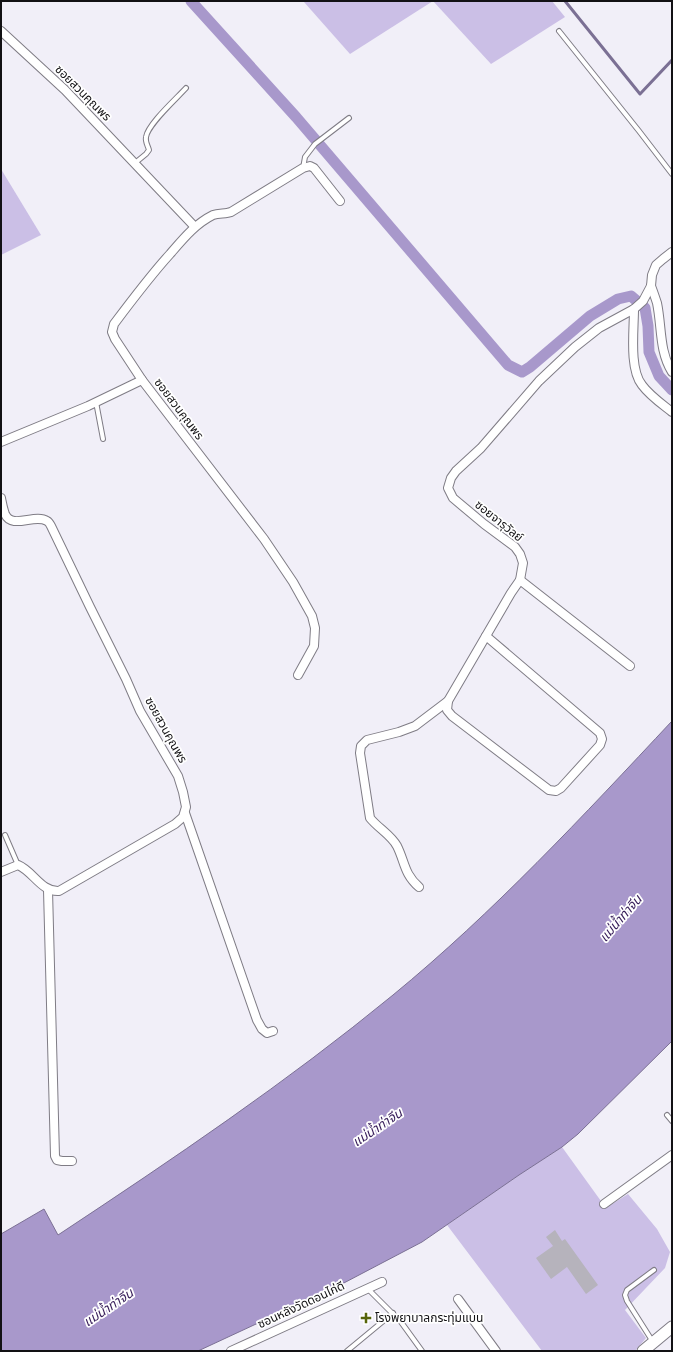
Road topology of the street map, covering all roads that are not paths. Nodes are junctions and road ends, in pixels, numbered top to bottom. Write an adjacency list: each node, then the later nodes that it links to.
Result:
1 (1, 31): 5 (street, ซอยสวนคุณพร)
2 (558, 31): 7 (lane)
3 (186, 88): 5 (lane)
4 (349, 118): 6 (lane)
5 (135, 163): 9 (street, ซอยสวนคุณพร)
6 (303, 168): 8 (street); 9 (street, ซอยสวนคุณพร)
7 (672, 174)
8 (340, 201)
9 (194, 226): 14 (street, ซอยสวนคุณพร)
10 (672, 252): 11 (street, ซอยจารุวัลย์)
11 (651, 286): 12 (street, ซอยจารุวัลย์); 13 (street)
12 (634, 309): 16 (street); 20 (street, ซอยจารุวัลย์)
13 (672, 372)
14 (142, 380): 15 (street, ซอยสวนคุณพร); 23 (street, ซอยสวนคุณพร)
15 (96, 402): 17 (lane); 18 (street, ซอยสวนคุณพร)
16 (672, 412)
17 (103, 439)
18 (1, 442)
19 (1, 498): 25 (street, ซอยสวนคุณพร)
20 (520, 580): 21 (street, ซอยจารุวัลย์); 22 (street)
21 (486, 636): 24 (street, ซอยจารุวัลย์); 24 (street)
22 (630, 666)
23 (298, 675)
24 (448, 701): 29 (street, ซอยจารุวัลย์)
25 (184, 813): 30 (street); 31 (street)
26 (5, 835): 27 (lane)
27 (18, 865): 28 (street); 30 (street)
28 (1, 872)
29 (419, 887)
30 (48, 890): 35 (street)
31 (273, 1031)
32 (667, 1115): 33 (lane)
33 (672, 1121)
34 (672, 1155): 36 (street)
35 (72, 1161)
36 (604, 1204)
37 (654, 1270): 43 (lane)
38 (382, 1282): 39 (street, ซอนหลังวัดดอนไก่ดี)
39 (367, 1288): 41 (lane); 44 (street, ซอนหลังวัดดอนไก่ดี)
40 (458, 1299): 47 (street)
41 (393, 1313): 45 (lane); 46 (lane)
42 (672, 1327): 43 (street)
43 (653, 1342): 48 (street)
44 (231, 1351)
45 (347, 1351)
46 (422, 1351)
47 (496, 1351)
48 (643, 1351)

